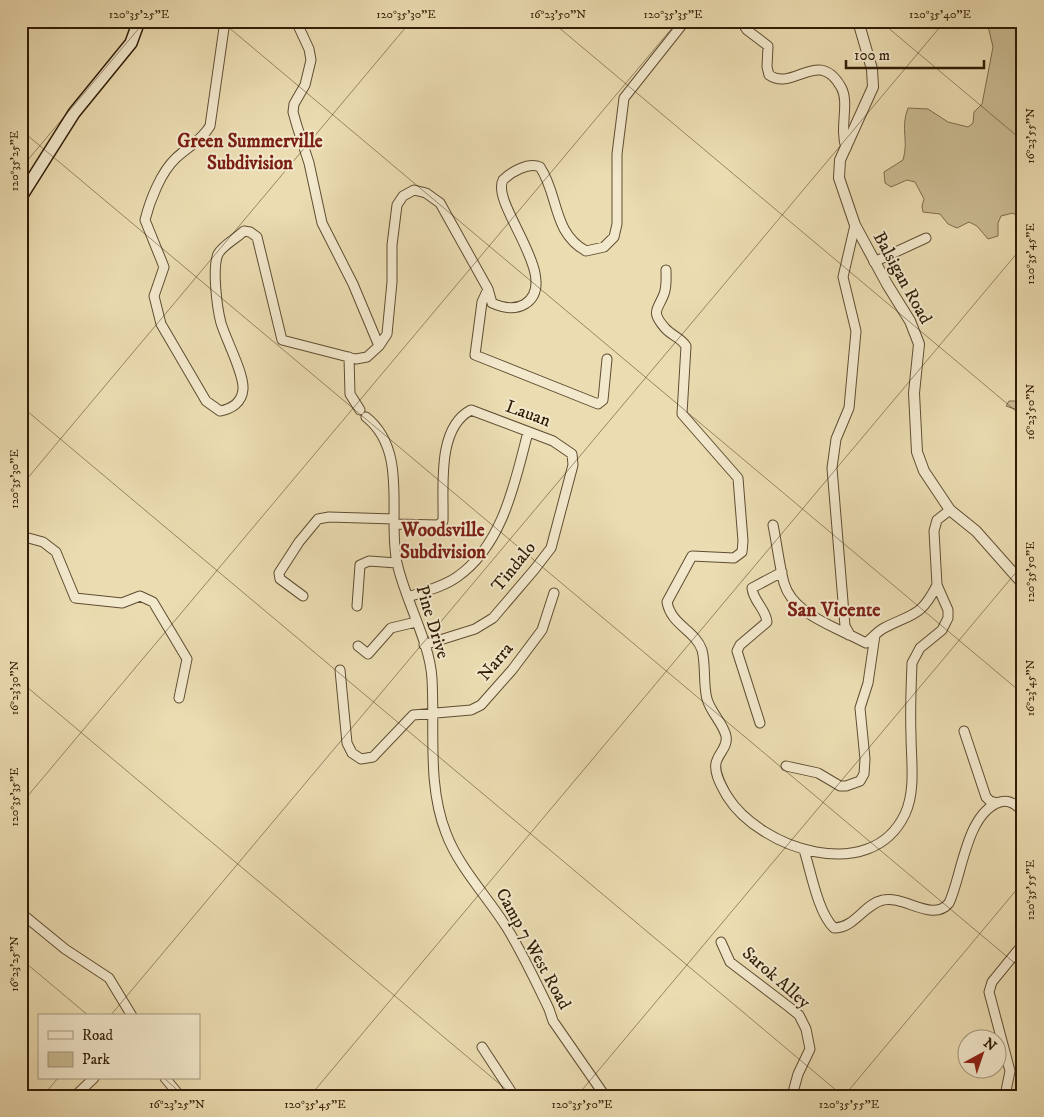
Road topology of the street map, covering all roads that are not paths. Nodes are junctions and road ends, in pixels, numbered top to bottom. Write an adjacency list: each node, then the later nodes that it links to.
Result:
1 (139, 21): 8 (main road)
2 (225, 21): 15 (street)
3 (296, 21): 14 (street)
4 (684, 21): 13 (street)
5 (741, 21): 7 (street)
6 (858, 21): 7 (street, Balsigan Road)
7 (846, 148): 9 (street, Balsigan Road)
8 (21, 198)
9 (854, 225): 11 (street, Balsigan Road); 32 (street)
10 (926, 238): 11 (street)
11 (874, 262): 19 (street, Balsigan Road)
12 (666, 270): 45 (street)
13 (488, 289): 14 (street); 16 (street)
14 (379, 346): 15 (street)
15 (349, 357): 20 (street, Pine Drive)
16 (607, 359)
17 (528, 432): 18 (street, Lauan); 20 (street, Lauan); 29 (street)
18 (574, 460): 34 (street, Tindalo)
19 (950, 510): 25 (street, Balsigan Road); 26 (street)
20 (395, 522): 23 (street, Pine Drive); 28 (street)
21 (773, 525): 24 (street)
22 (21, 536): 37 (street)
23 (397, 563): 29 (street, Pine Drive); 30 (street)
24 (782, 572): 32 (street); 39 (street)
25 (1023, 584)
26 (938, 585): 33 (street); 45 (street)
27 (554, 593): 38 (street, Narra)
28 (303, 596)
29 (408, 597): 31 (street, Pine Drive)
30 (357, 606)
31 (416, 622): 34 (street, Pine Drive); 35 (street)
32 (850, 635): 33 (street)
33 (875, 635): 41 (street)
34 (424, 645): 38 (street, Pine Drive)
35 (358, 646)
36 (340, 670): 38 (street, Narra)
37 (179, 698)
38 (431, 712): 44 (street, Pine Drive)
39 (760, 723)
40 (964, 731): 42 (street)
41 (786, 766)
42 (998, 803): 43 (street); 45 (street)
43 (1023, 812)
44 (439, 815): 56 (street, Camp 7 West Road)
45 (804, 850)
46 (21, 914): 49 (street)
47 (721, 942): 57 (street, Sarok Alley)
48 (1023, 944): 58 (street)
49 (131, 1014)
50 (482, 1047): 55 (street)
51 (92, 1080): 53 (street)
52 (167, 1080): 54 (street)
53 (75, 1096)
54 (180, 1096)
55 (514, 1096)
56 (605, 1096)
57 (792, 1096)
58 (1005, 1096)

